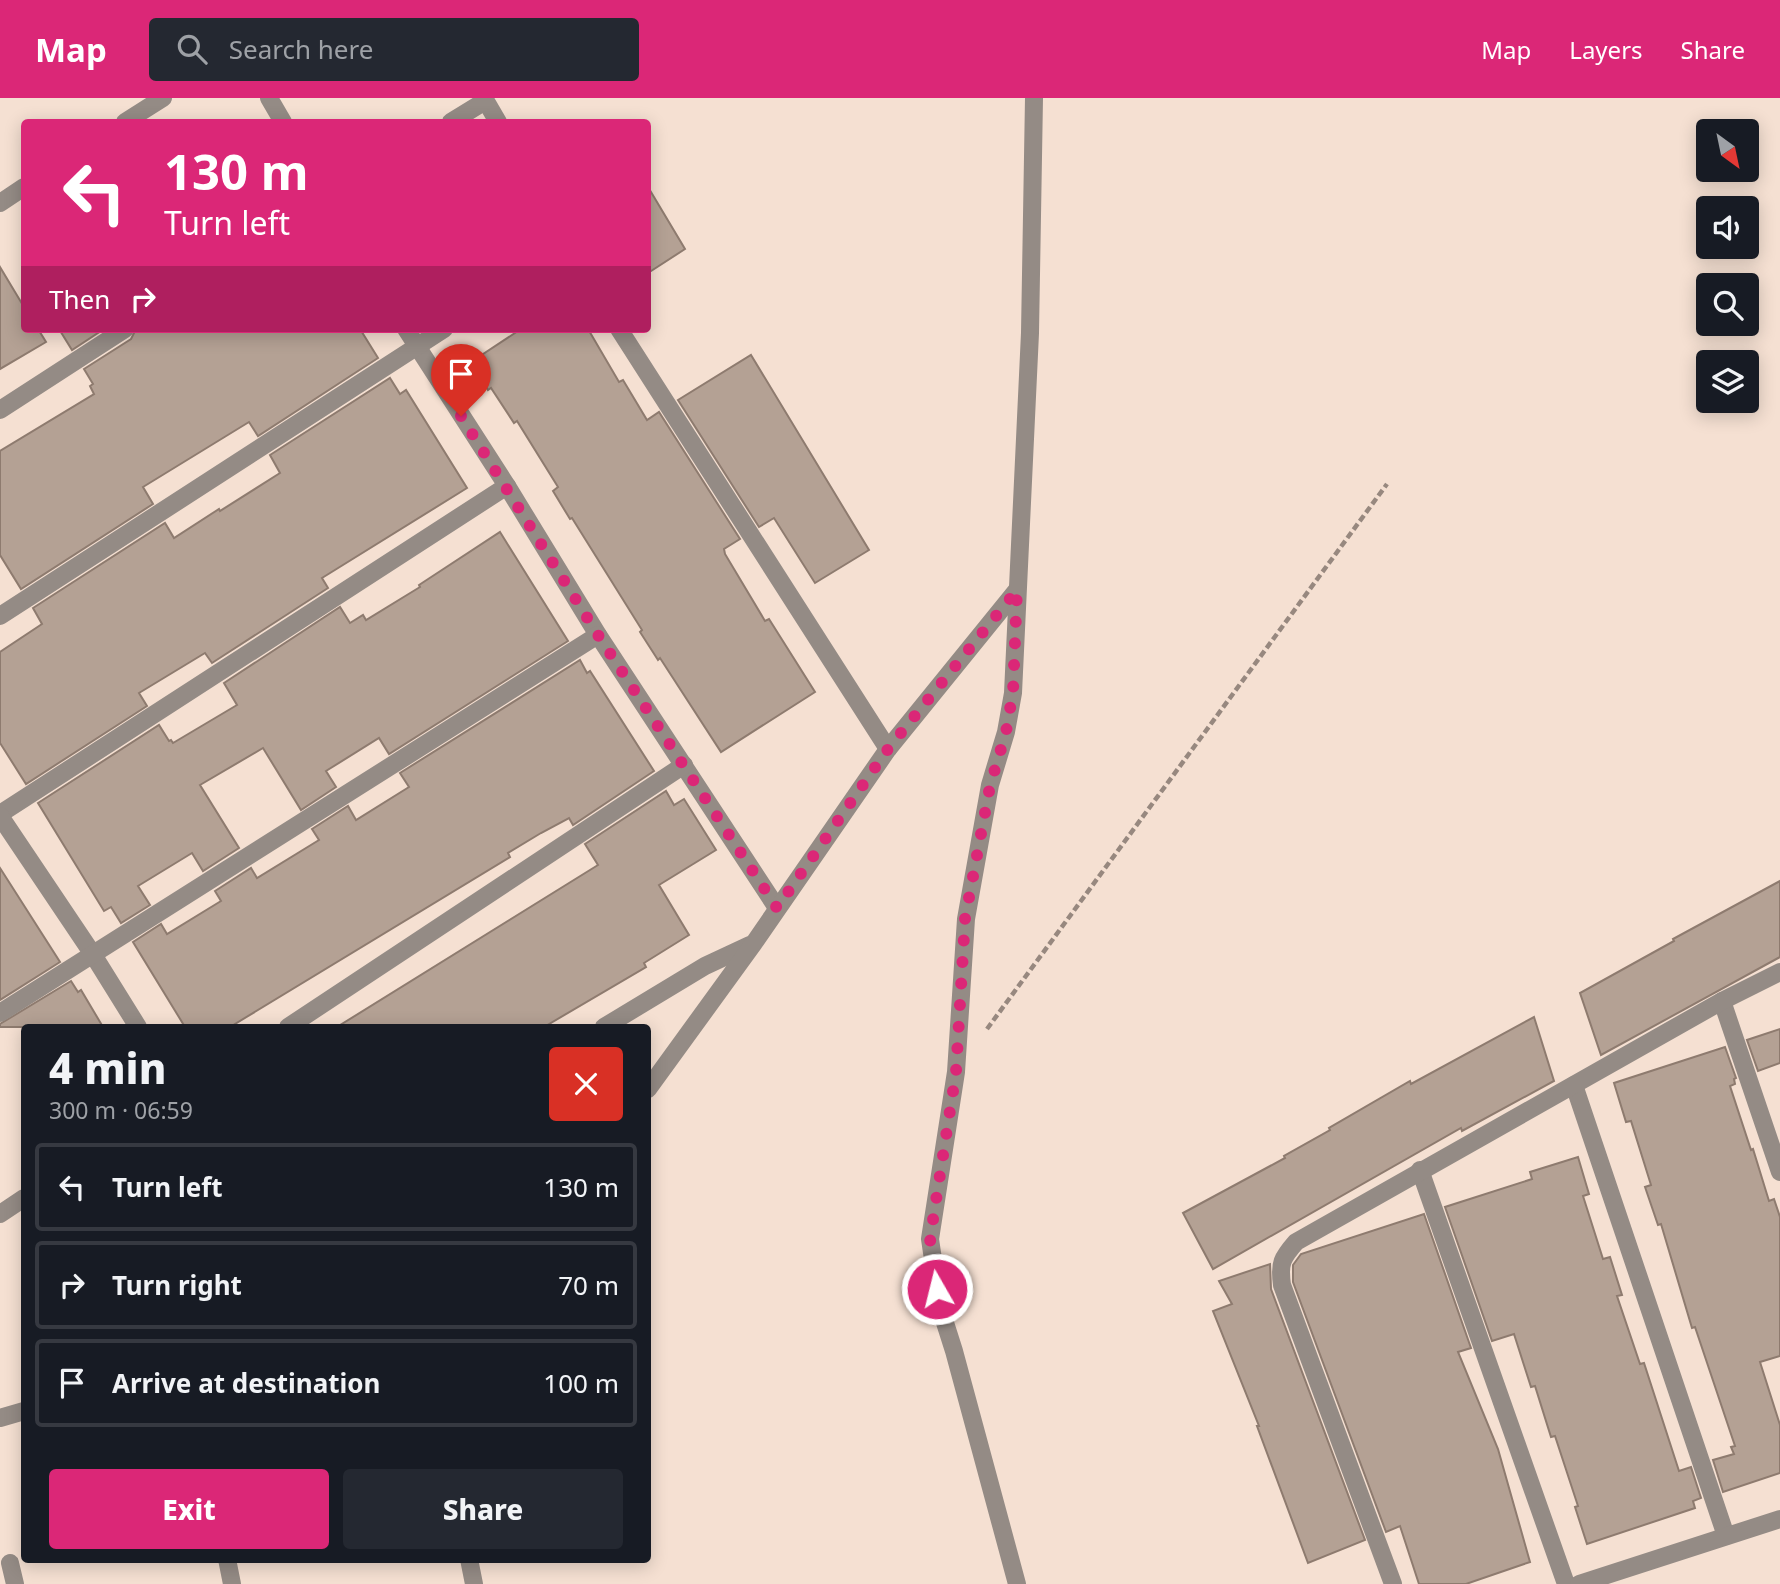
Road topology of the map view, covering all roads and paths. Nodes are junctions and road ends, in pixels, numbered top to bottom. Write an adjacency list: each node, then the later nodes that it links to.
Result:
1 (163, 98): 5 (street)
2 (269, 98): 6 (street)
3 (1034, 98): 19 (street)
4 (484, 100): 7 (street); 8 (street)
5 (130, 119)
6 (281, 119)
7 (456, 119)
8 (496, 119)
9 (21, 189): 10 (street)
10 (0, 203)
11 (119, 333): 16 (street)
12 (408, 333): 15 (street)
13 (437, 333): 15 (street)
14 (622, 333): 22 (street)
15 (416, 346): 18 (street); 20 (street)
16 (0, 410)
17 (1387, 484): 34 (path)
18 (507, 486): 21 (street); 24 (street)
19 (1017, 590): 22 (street); 34 (street)
20 (0, 617)
21 (598, 635): 23 (street); 27 (street)
22 (888, 749): 25 (street)
23 (684, 765): 25 (street); 32 (street)
24 (0, 815): 27 (street)
25 (777, 908): 26 (street)
26 (754, 943): 33 (street); 35 (street)
27 (92, 953): 30 (street); 31 (street)
28 (1780, 972): 29 (street)
29 (1722, 1001): 36 (street); 38 (street)
30 (0, 1013)
31 (136, 1024)
32 (293, 1024)
33 (609, 1024)
34 (956, 1072): 51 (street)
35 (651, 1085)
36 (1574, 1085): 37 (street); 44 (street)
37 (1420, 1170): 52 (street); 53 (street)
38 (1780, 1172)
39 (21, 1200): 40 (street)
40 (0, 1214)
41 (21, 1412): 42 (street)
42 (0, 1419)
43 (1780, 1519): 44 (street)
44 (1726, 1536): 54 (street)
45 (10, 1563): 48 (street)
46 (228, 1563): 49 (street)
47 (470, 1563): 50 (street)
48 (15, 1584)
49 (232, 1584)
50 (474, 1584)
51 (1017, 1584)
52 (1394, 1584)
53 (1566, 1584)
54 (1578, 1584)

